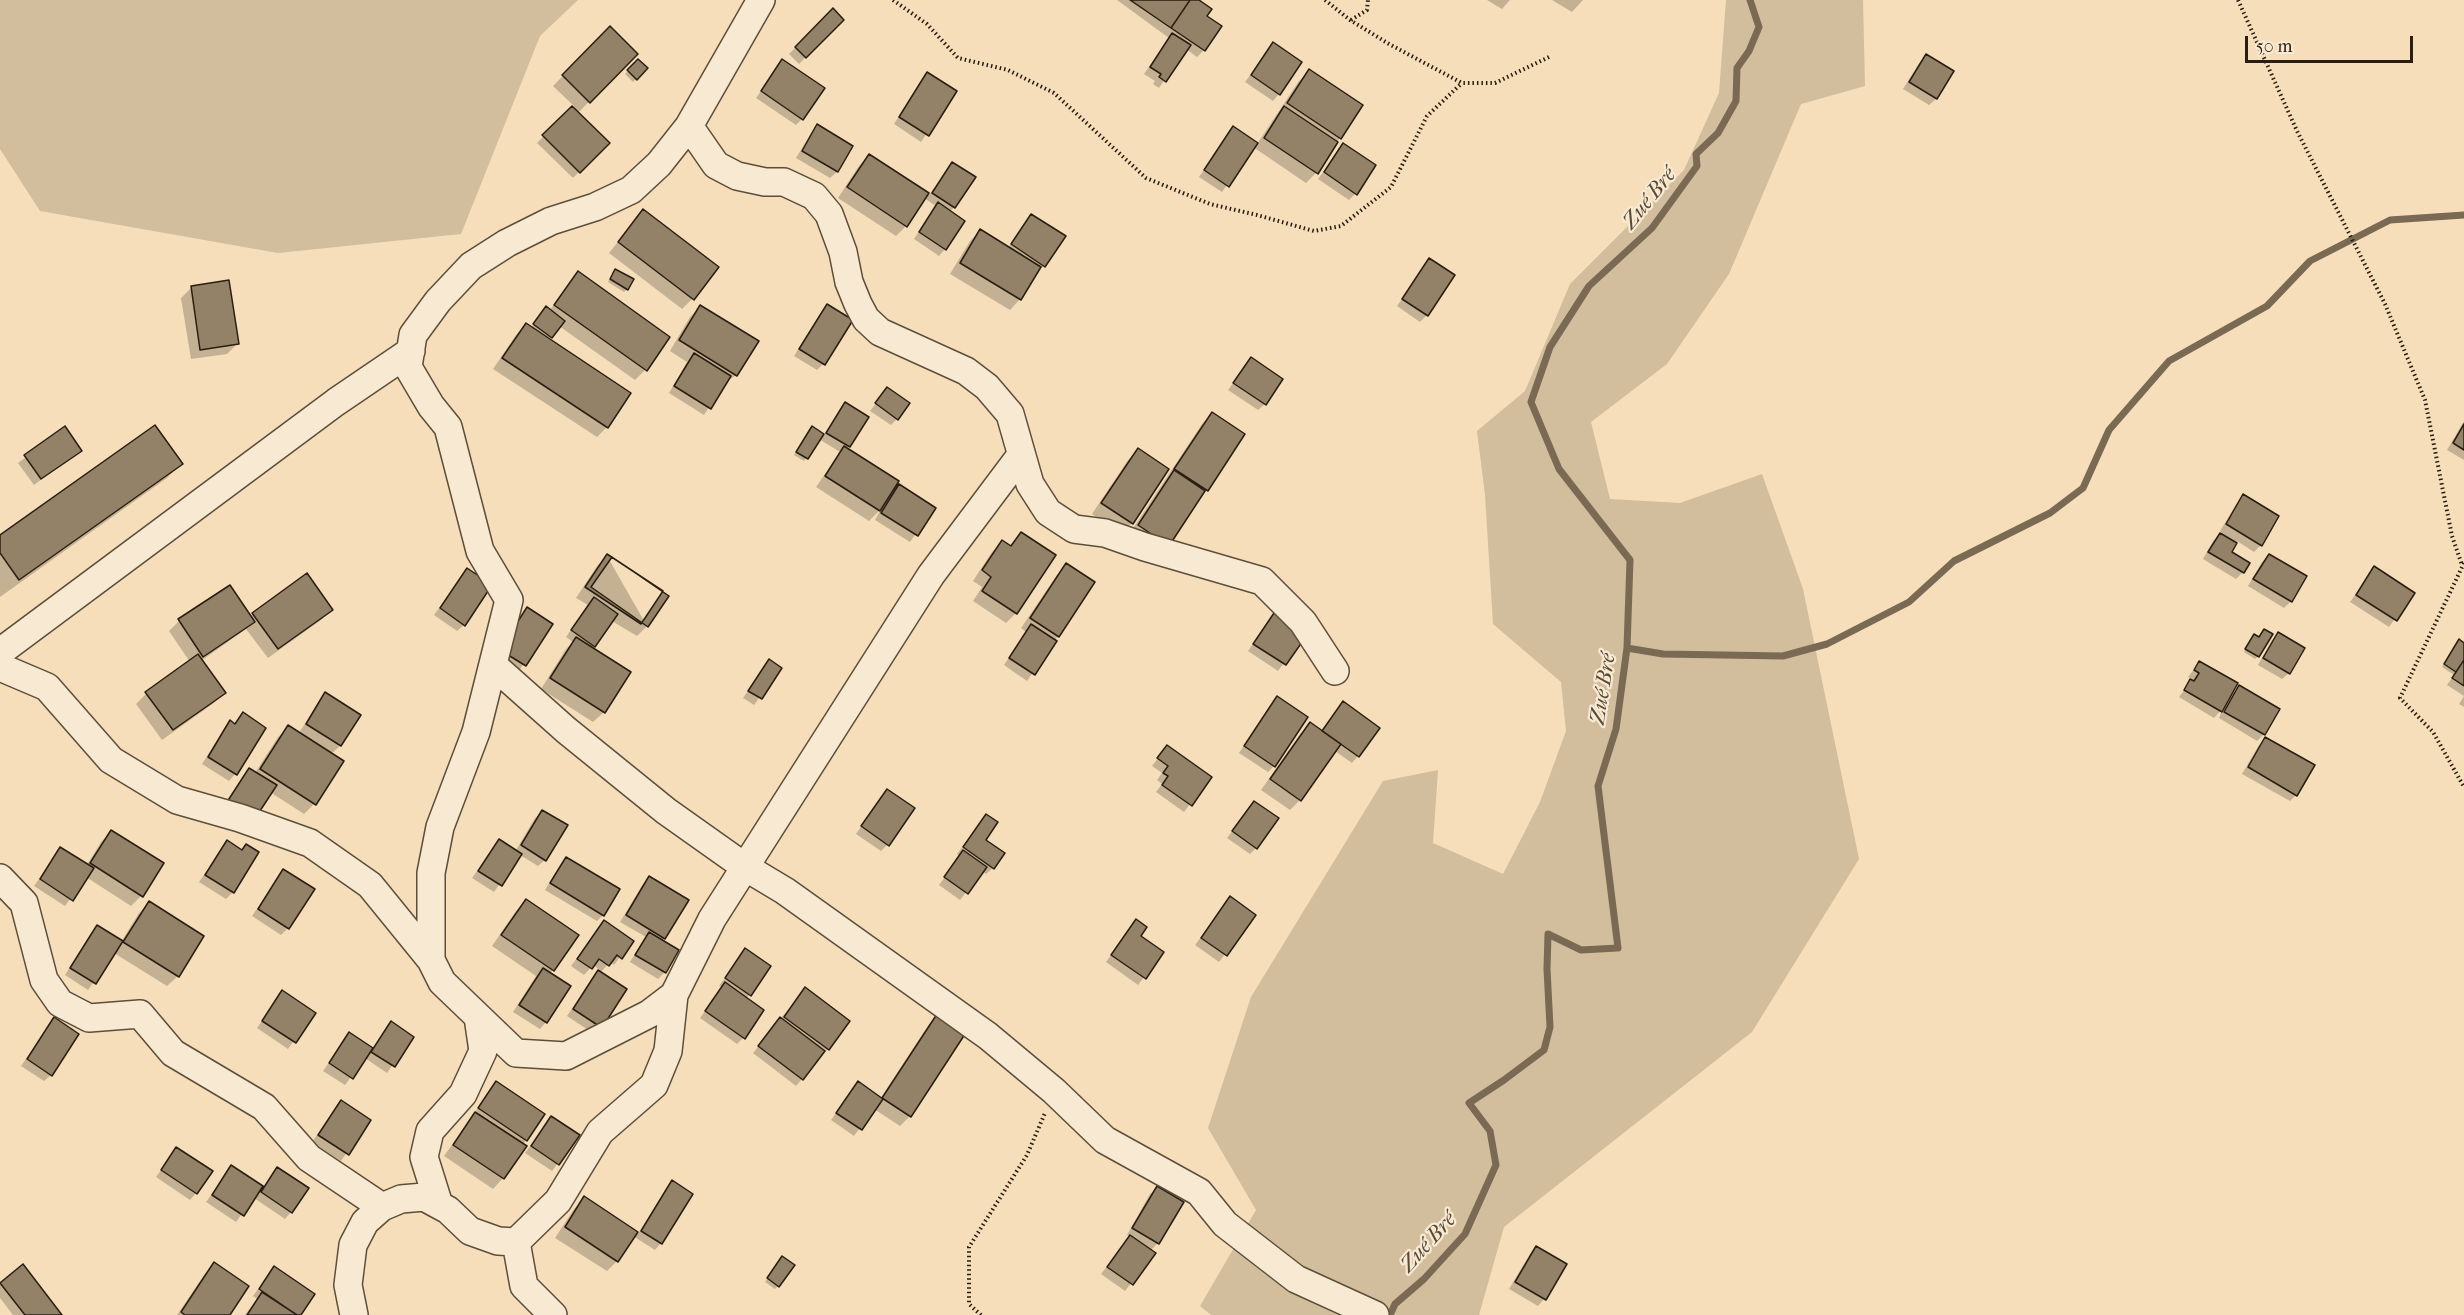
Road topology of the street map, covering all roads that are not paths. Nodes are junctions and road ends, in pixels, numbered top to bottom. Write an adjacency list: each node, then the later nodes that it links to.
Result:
1 (761, 0): 2 (street)
2 (689, 126): 3 (street); 4 (street)
3 (411, 351): 5 (street); 6 (street)
4 (1021, 455): 8 (street); 9 (street)
5 (0, 652)
6 (493, 665): 9 (street); 11 (street)
7 (0, 667): 11 (street)
8 (1335, 671)
9 (744, 867): 12 (street); 19 (street)
10 (0, 879): 15 (street)
11 (431, 960): 13 (street)
12 (674, 995): 13 (street); 16 (street)
13 (478, 1017): 14 (street)
14 (439, 1205): 15 (street); 16 (street)
15 (382, 1207): 17 (street)
16 (516, 1242): 18 (street)
17 (354, 1315)
18 (553, 1315)
19 (1375, 1315)

